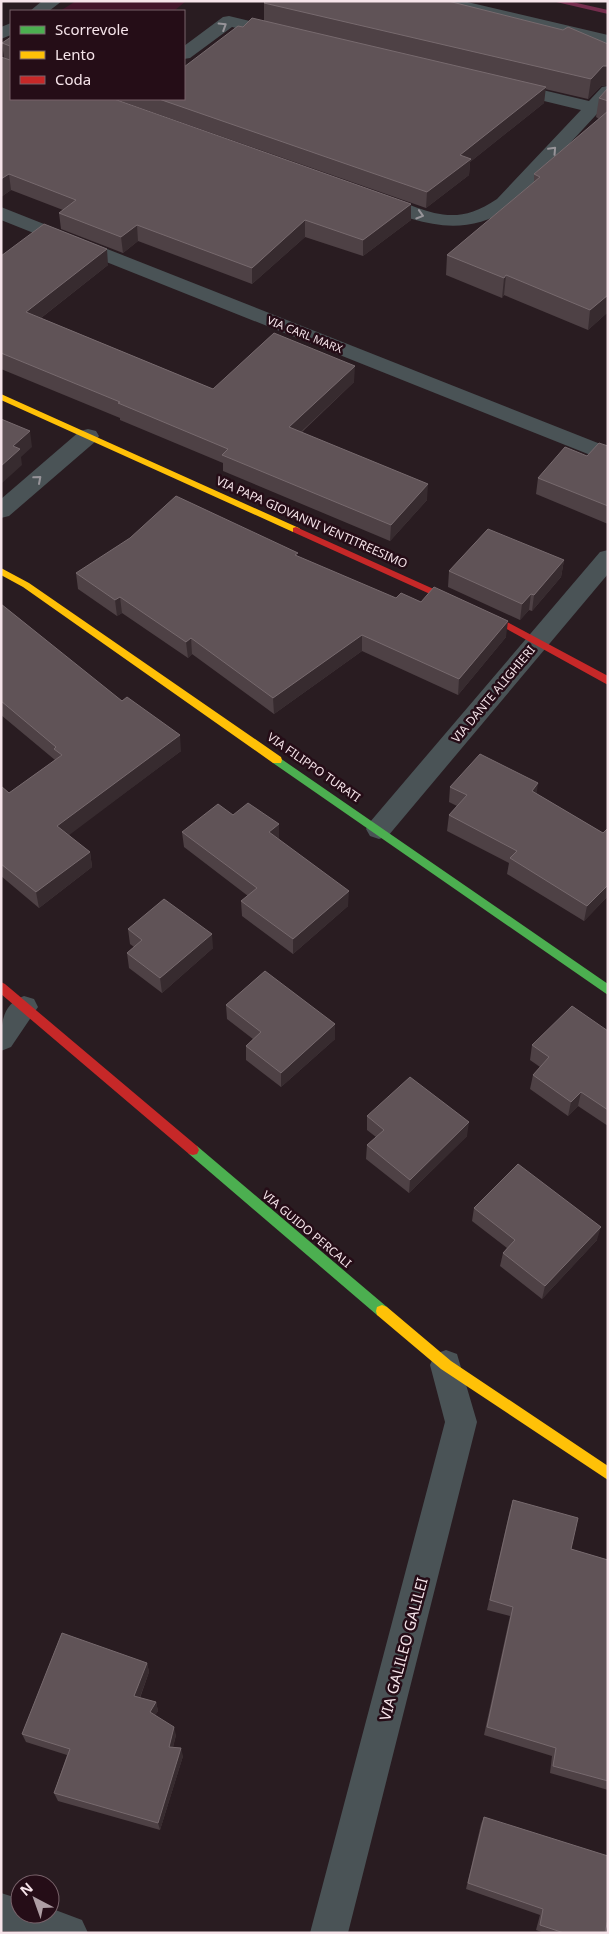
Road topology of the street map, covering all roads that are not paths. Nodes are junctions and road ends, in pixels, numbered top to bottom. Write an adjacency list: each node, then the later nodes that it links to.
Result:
1 (54, 1): 3 (street)
2 (440, 1): 5 (street)
3 (40, 10)
4 (296, 37): 6 (street, one-way to 4)
5 (608, 40)
6 (185, 53)
7 (489, 82): 9 (street)
8 (608, 91): 9 (street)
9 (593, 107): 10 (street, one-way to 9)
10 (362, 195)
11 (1, 213): 14 (street, VIA CARL MARX)
12 (1, 397): 13 (street, VIA PAPA GIOVANNI VENTITREESIMO)
13 (88, 436): 15 (street, one-way to 13); 18 (street, VIA PAPA GIOVANNI VENTITREESIMO)
14 (608, 455)
15 (1, 511)
16 (608, 558): 18 (street, VIA DANTE ALIGHIERI)
17 (1, 571): 20 (street, VIA FILIPPO TURATI)
18 (537, 642): 19 (street, VIA PAPA GIOVANNI VENTITREESIMO); 20 (street, VIA DANTE ALIGHIERI)
19 (608, 681)
20 (379, 829): 22 (street, VIA FILIPPO TURATI)
21 (1, 987): 23 (street, VIA GUIDO PERCALI)
22 (608, 990)
23 (24, 1007): 24 (street); 25 (street, VIA GUIDO PERCALI)
24 (1, 1039)
25 (446, 1366): 26 (street, VIA GUIDO PERCALI); 29 (street, VIA GALILEO GALILEI)
26 (608, 1474)
27 (1, 1912): 28 (street)
28 (69, 1933)
29 (329, 1933)

